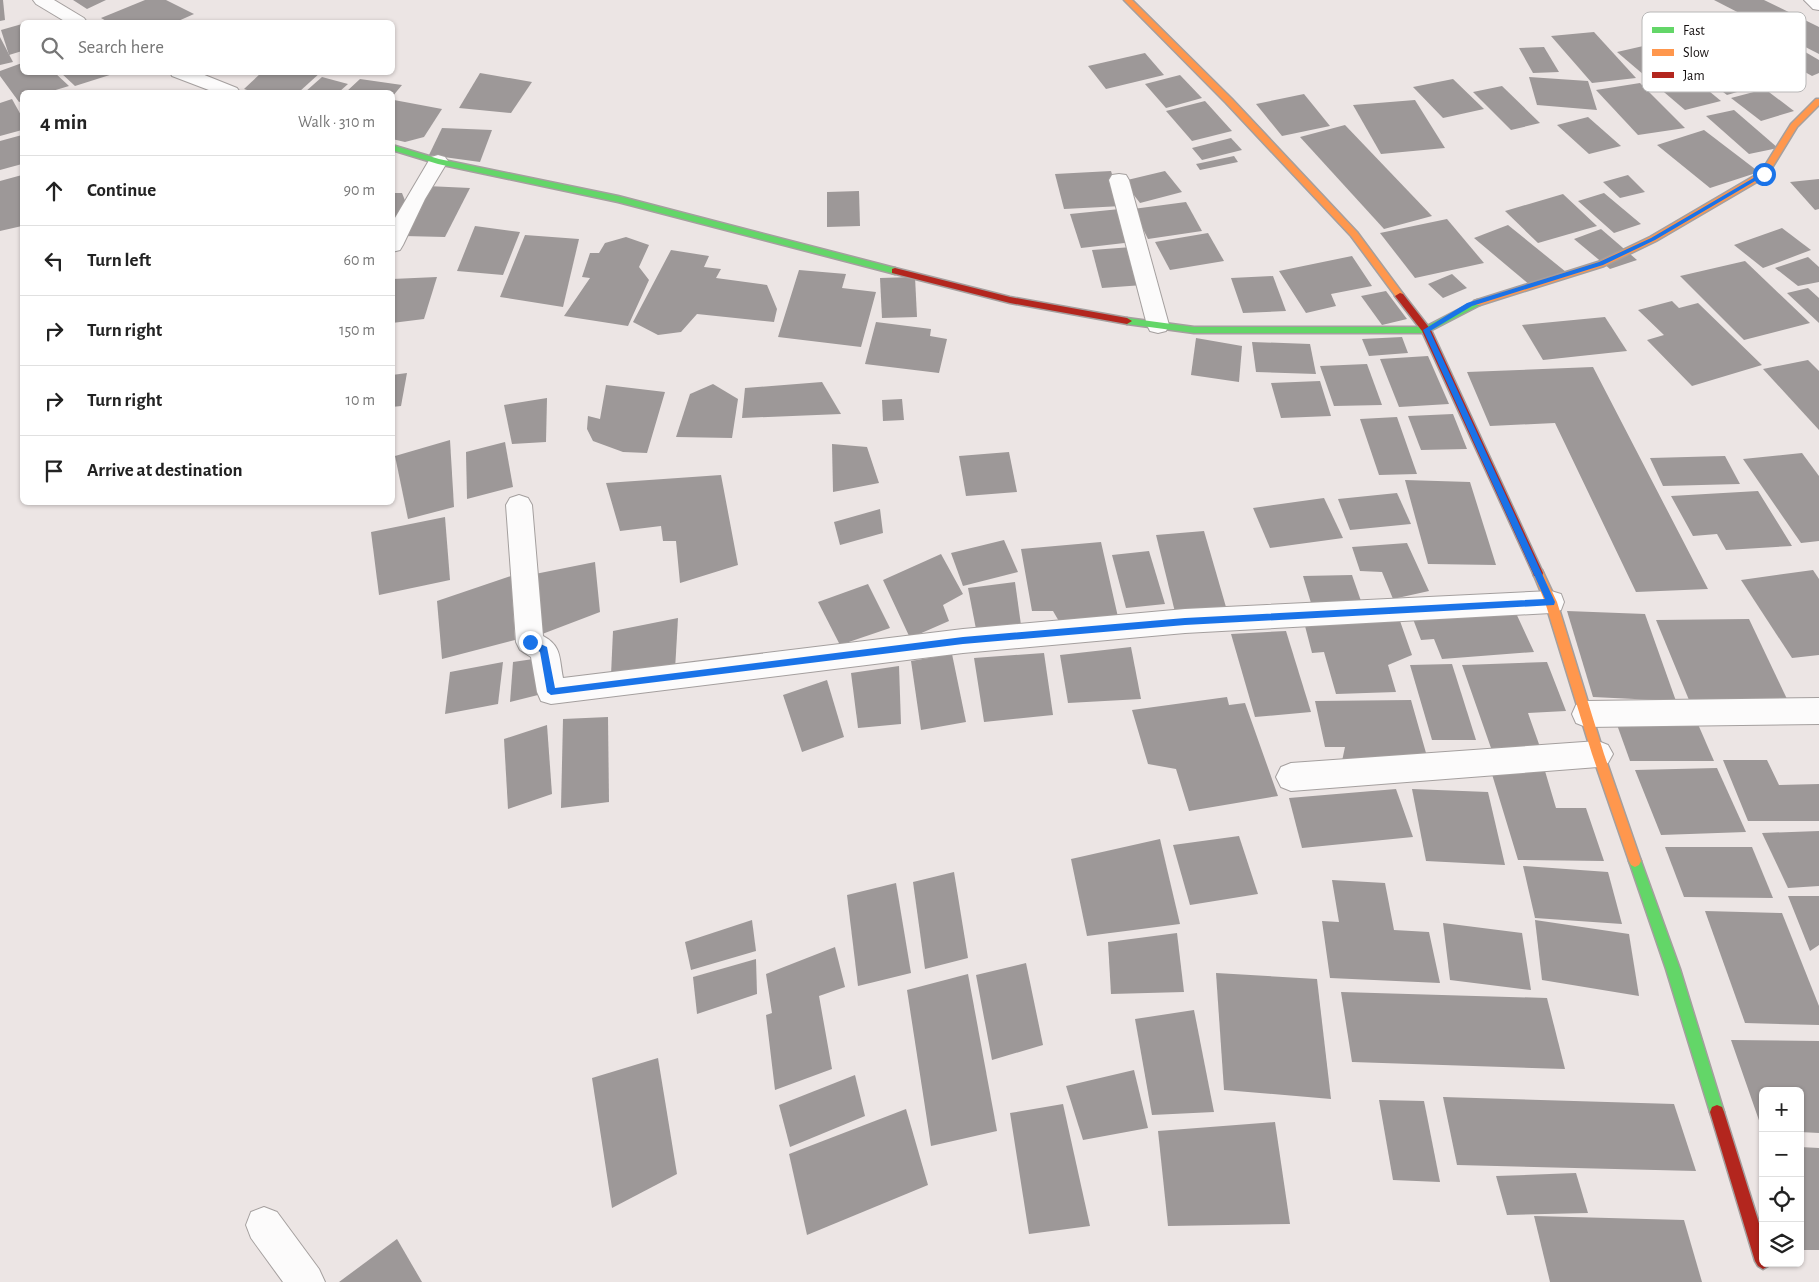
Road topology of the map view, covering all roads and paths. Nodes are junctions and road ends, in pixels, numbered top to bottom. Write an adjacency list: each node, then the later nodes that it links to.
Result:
1 (42, 0): 5 (street)
2 (1128, 0): 14 (street)
3 (1813, 0): 4 (street)
4 (1819, 5)
5 (75, 20)
6 (187, 75): 7 (street)
7 (225, 90)
8 (1819, 101): 14 (street)
9 (395, 148): 10 (street)
10 (438, 161): 12 (street); 13 (street)
11 (1119, 180): 13 (street)
12 (395, 239)
13 (1158, 325): 14 (street)
14 (1426, 330): 16 (street)
15 (519, 505): 16 (street)
16 (1551, 602): 18 (street)
17 (1819, 711): 18 (street)
18 (1586, 714): 19 (street)
19 (1598, 754): 20 (street); 22 (street)
20 (1291, 777)
21 (264, 1224): 24 (street)
22 (1759, 1249)
23 (1764, 1267): 25 (street)
24 (306, 1282)
25 (1769, 1282)

